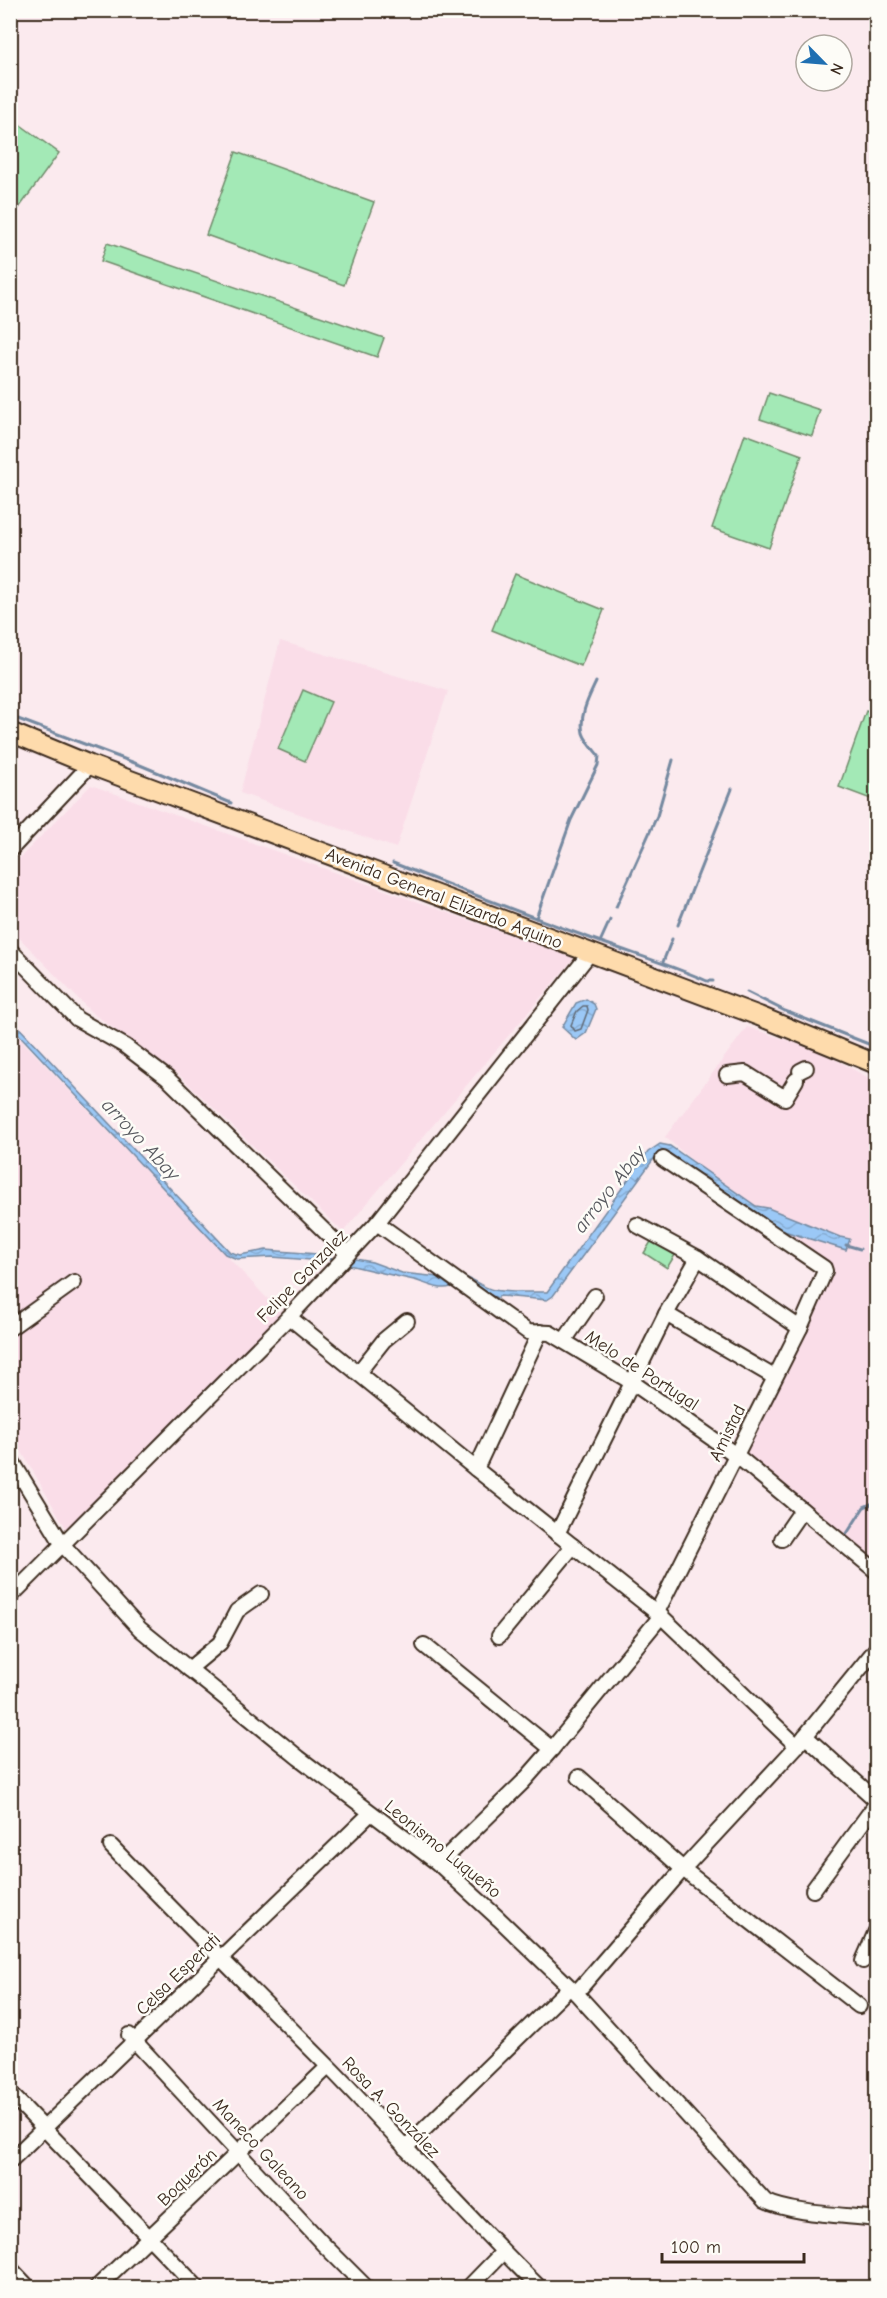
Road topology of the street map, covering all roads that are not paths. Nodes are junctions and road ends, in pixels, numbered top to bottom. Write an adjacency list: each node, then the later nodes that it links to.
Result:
1 (10, 732): 2 (main road, Avenida General Elizardo Aquino)
2 (90, 765): 3 (street); 5 (main road, Avenida General Elizardo Aquino)
3 (10, 850)
4 (10, 950): 12 (street)
5 (590, 953): 6 (main road, Avenida General Elizardo Aquino); 10 (street, Felipe Gonzalez)
6 (876, 1064)
7 (727, 1075): 8 (street)
8 (798, 1078)
9 (663, 1159): 20 (street, Amistad)
10 (377, 1223): 12 (street, Felipe Gonzalez); 21 (street, Melo de Portugal)
11 (637, 1225): 13 (street)
12 (348, 1254): 17 (street, Felipe Gonzalez)
13 (698, 1258): 16 (street); 20 (street)
14 (74, 1282): 19 (street)
15 (595, 1296): 22 (street)
16 (666, 1314): 24 (street); 25 (street)
17 (289, 1317): 23 (street); 32 (street, Felipe Gonzalez)
18 (407, 1321): 23 (street)
19 (10, 1328)
20 (800, 1328): 24 (street, Amistad)
21 (540, 1332): 22 (street, Melo de Portugal); 28 (street)
22 (564, 1341): 25 (street, Melo de Portugal)
23 (358, 1373): 28 (street)
24 (774, 1377): 26 (street, Amistad)
25 (633, 1383): 26 (street, Melo de Portugal); 30 (street)
26 (736, 1455): 29 (street, Melo de Portugal); 37 (street, Amistad)
27 (10, 1458): 32 (street, Leonismo Luqueño)
28 (476, 1469): 30 (street)
29 (802, 1510): 31 (street); 34 (street, Melo de Portugal)
30 (557, 1534): 33 (street)
31 (782, 1539)
32 (63, 1545): 36 (street, Felipe Gonzalez); 41 (street, Leonismo Luqueño)
33 (573, 1546): 37 (street); 38 (street)
34 (876, 1571)
35 (261, 1594): 41 (street)
36 (10, 1597)
37 (659, 1614): 42 (street); 43 (street, Amistad)
38 (499, 1636)
39 (424, 1645): 43 (street)
40 (876, 1650): 42 (street)
41 (189, 1669): 46 (street, Leonismo Luqueño)
42 (801, 1741): 45 (street); 49 (street)
43 (552, 1749): 48 (street, Amistad)
44 (579, 1777): 49 (street)
45 (876, 1802): 50 (street)
46 (367, 1810): 48 (street, Leonismo Luqueño); 52 (street, Celsa Esperati)
47 (111, 1846): 52 (street, Rosa A. González)
48 (440, 1864): 54 (street, Leonismo Luqueño)
49 (683, 1869): 54 (street); 55 (street)
50 (813, 1890)
51 (876, 1931): 53 (street)
52 (217, 1956): 56 (street, Celsa Esperati); 57 (street, Rosa A. González)
53 (863, 1961)
54 (573, 1990): 60 (street); 64 (street, Leonismo Luqueño)
55 (859, 2006)
56 (132, 2038): 59 (street, Celsa Esperati); 62 (street, Maneco Galeano)
57 (328, 2067): 60 (street, Rosa A. González); 62 (street, Boquerón)
58 (10, 2093): 59 (street)
59 (42, 2125): 61 (street, Celsa Esperati); 63 (street, Celsa Esperati); 65 (street)
60 (405, 2148): 66 (street, Rosa A. González)
61 (10, 2150)
62 (239, 2151): 65 (street, Boquerón); 71 (street, Maneco Galeano)
63 (10, 2162)
64 (876, 2218)
65 (150, 2238): 69 (street, Boquerón); 70 (street)
66 (503, 2252): 72 (street); 73 (street, Rosa A. González)
67 (10, 2268): 68 (street)
68 (28, 2288)
69 (96, 2288)
70 (198, 2288)
71 (367, 2288)
72 (468, 2288)
73 (540, 2288)

